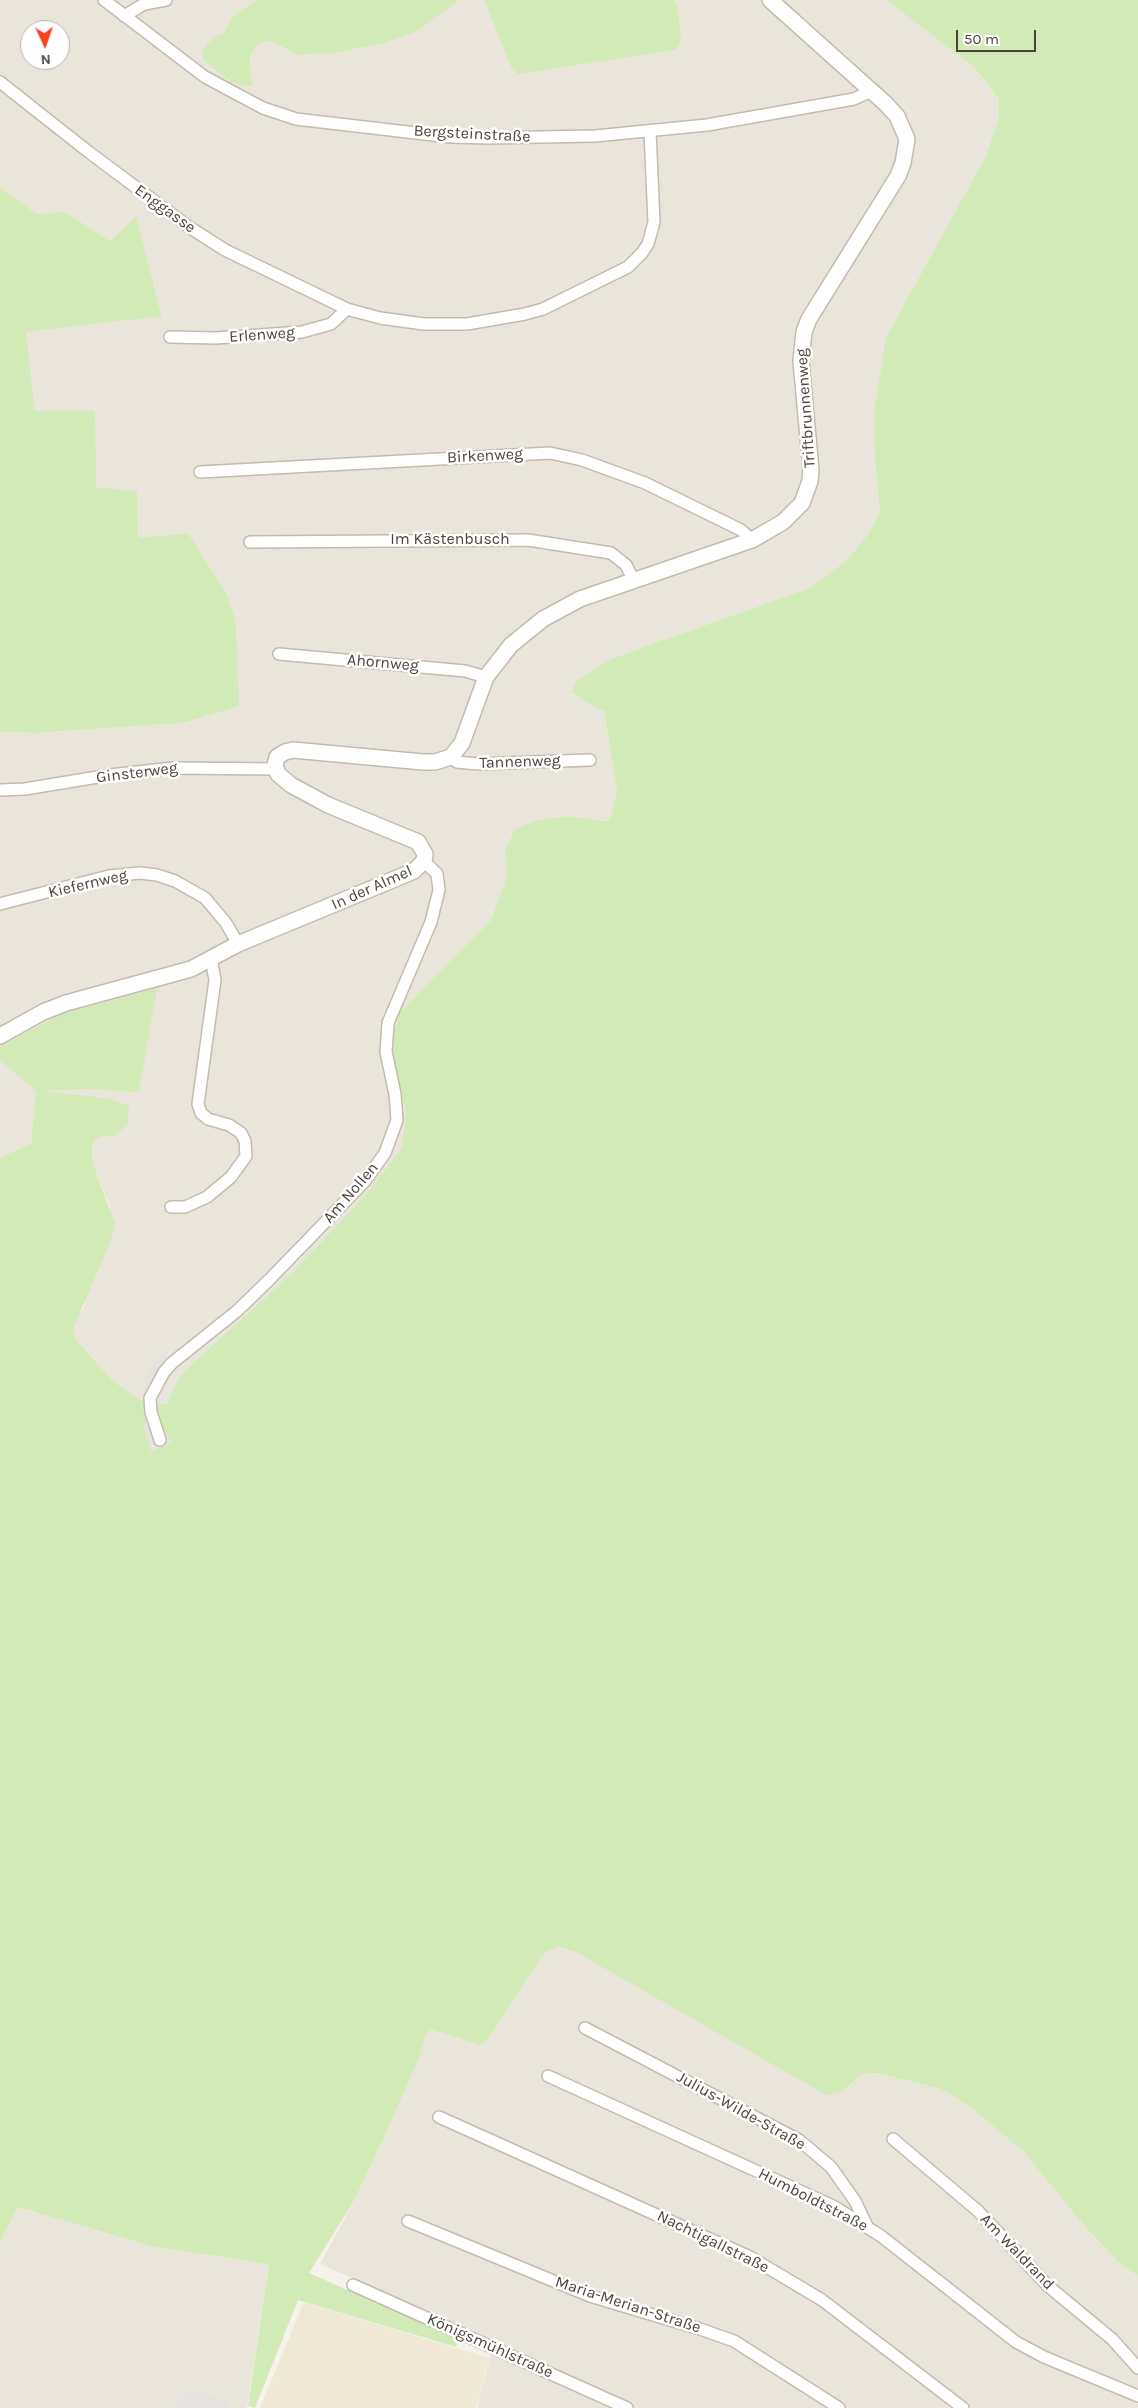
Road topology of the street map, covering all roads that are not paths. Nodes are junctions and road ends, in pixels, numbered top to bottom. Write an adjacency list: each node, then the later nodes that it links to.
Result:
1 (104, 0): 4 (street, Bergsteinstraße)
2 (166, 0): 4 (street)
3 (770, 0): 6 (street, Triftbrunnenweg)
4 (124, 16): 7 (street, Bergsteinstraße)
5 (0, 82): 8 (street, Enggasse)
6 (867, 94): 7 (street, Bergsteinstraße); 11 (street, Triftbrunnenweg)
7 (650, 131): 8 (street, Enggasse)
8 (347, 310): 9 (street, Erlenweg)
9 (170, 337)
10 (200, 472): 11 (street, Birkenweg)
11 (752, 540): 13 (street, Triftbrunnenweg)
12 (250, 542): 13 (street, Im Kästenbusch)
13 (634, 581): 15 (street, Triftbrunnenweg)
14 (279, 654): 15 (street, Ahornweg)
15 (486, 677): 16 (street, Triftbrunnenweg)
16 (451, 757): 17 (street, Tannenweg); 18 (street)
17 (590, 760)
18 (276, 769): 19 (street, Ginsterweg); 20 (street, In der Almel)
19 (0, 790)
20 (424, 861): 22 (street, In der Almel); 26 (street, Am Nollen)
21 (0, 904): 22 (street, Kiefernweg)
22 (238, 944): 23 (street, In der Almel)
23 (210, 959): 24 (street, In der Almel); 25 (street)
24 (0, 1036)
25 (171, 1207)
26 (160, 1440)
27 (585, 2028): 32 (street, Julius-Wilde-Straße)
28 (548, 2076): 32 (street, Humboldtstraße)
29 (439, 2118): 38 (street, Nachtigallstraße)
30 (893, 2139): 34 (street, Am Waldrand)
31 (408, 2221): 37 (street, Maria-Merian-Straße)
32 (867, 2226): 35 (street, Humboldtstraße)
33 (353, 2285): 36 (street, Königsmühlstraße)
34 (1138, 2368)
35 (1138, 2396)
36 (627, 2408)
37 (839, 2408)
38 (963, 2408)

